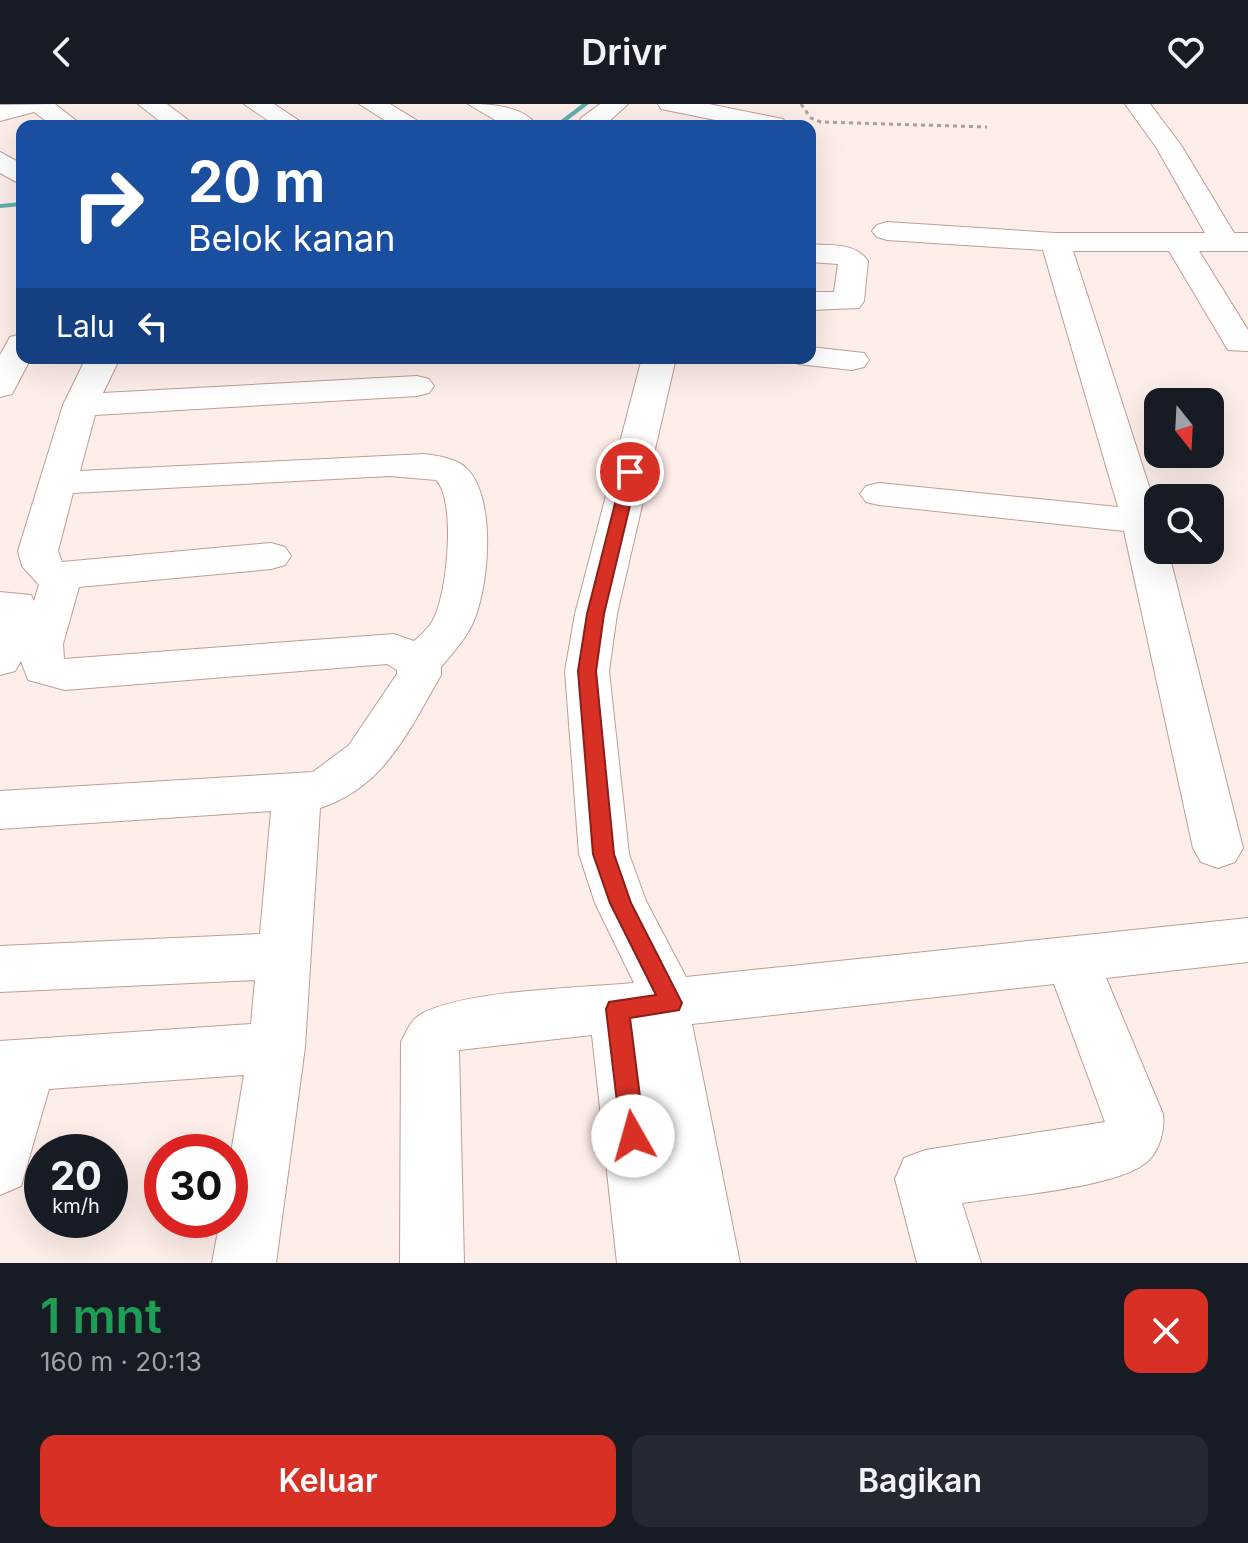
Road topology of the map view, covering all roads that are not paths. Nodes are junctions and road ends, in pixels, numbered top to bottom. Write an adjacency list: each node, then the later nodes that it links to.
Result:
1 (36, 104): 9 (street); 10 (street)
2 (150, 104): 11 (street)
3 (256, 104): 12 (street)
4 (371, 104): 13 (street)
5 (480, 104): 14 (street)
6 (616, 104): 15 (street)
7 (670, 104): 16 (street)
8 (1137, 104): 22 (street)
9 (0, 113)
10 (61, 120)
11 (174, 120)
12 (284, 120)
13 (402, 120)
14 (513, 120)
15 (594, 120)
16 (753, 120)
17 (0, 160): 18 (street)
18 (16, 172)
19 (887, 231): 20 (street)
20 (1055, 242): 21 (street); 36 (street)
21 (1179, 242): 22 (street); 25 (street)
22 (1237, 242)
23 (816, 253): 24 (street)
24 (816, 302)
25 (1240, 343)
26 (16, 356): 32 (street)
27 (816, 357): 28 (street)
28 (852, 360)
29 (100, 364): 33 (street)
30 (658, 364): 49 (street)
31 (417, 386): 33 (street)
32 (0, 387)
33 (80, 405): 34 (street)
34 (59, 483): 38 (street); 41 (street)
35 (879, 494): 36 (street)
36 (1141, 521): 44 (street)
37 (271, 556): 38 (street)
38 (54, 576): 41 (street)
39 (0, 606): 40 (street)
40 (0, 660)
41 (419, 663): 42 (street)
42 (297, 790): 43 (street); 46 (street)
43 (0, 810)
44 (1218, 848)
45 (1248, 940): 47 (street)
46 (283, 956): 48 (street); 50 (street)
47 (1072, 961): 49 (street); 57 (street)
48 (0, 969)
49 (646, 1006): 54 (street); 55 (street); 56 (street)
50 (277, 1047): 51 (street); 53 (street)
51 (14, 1066): 52 (street)
52 (0, 1166)
53 (244, 1263)
54 (432, 1263)
55 (649, 1263)
56 (708, 1263)
57 (949, 1263)

